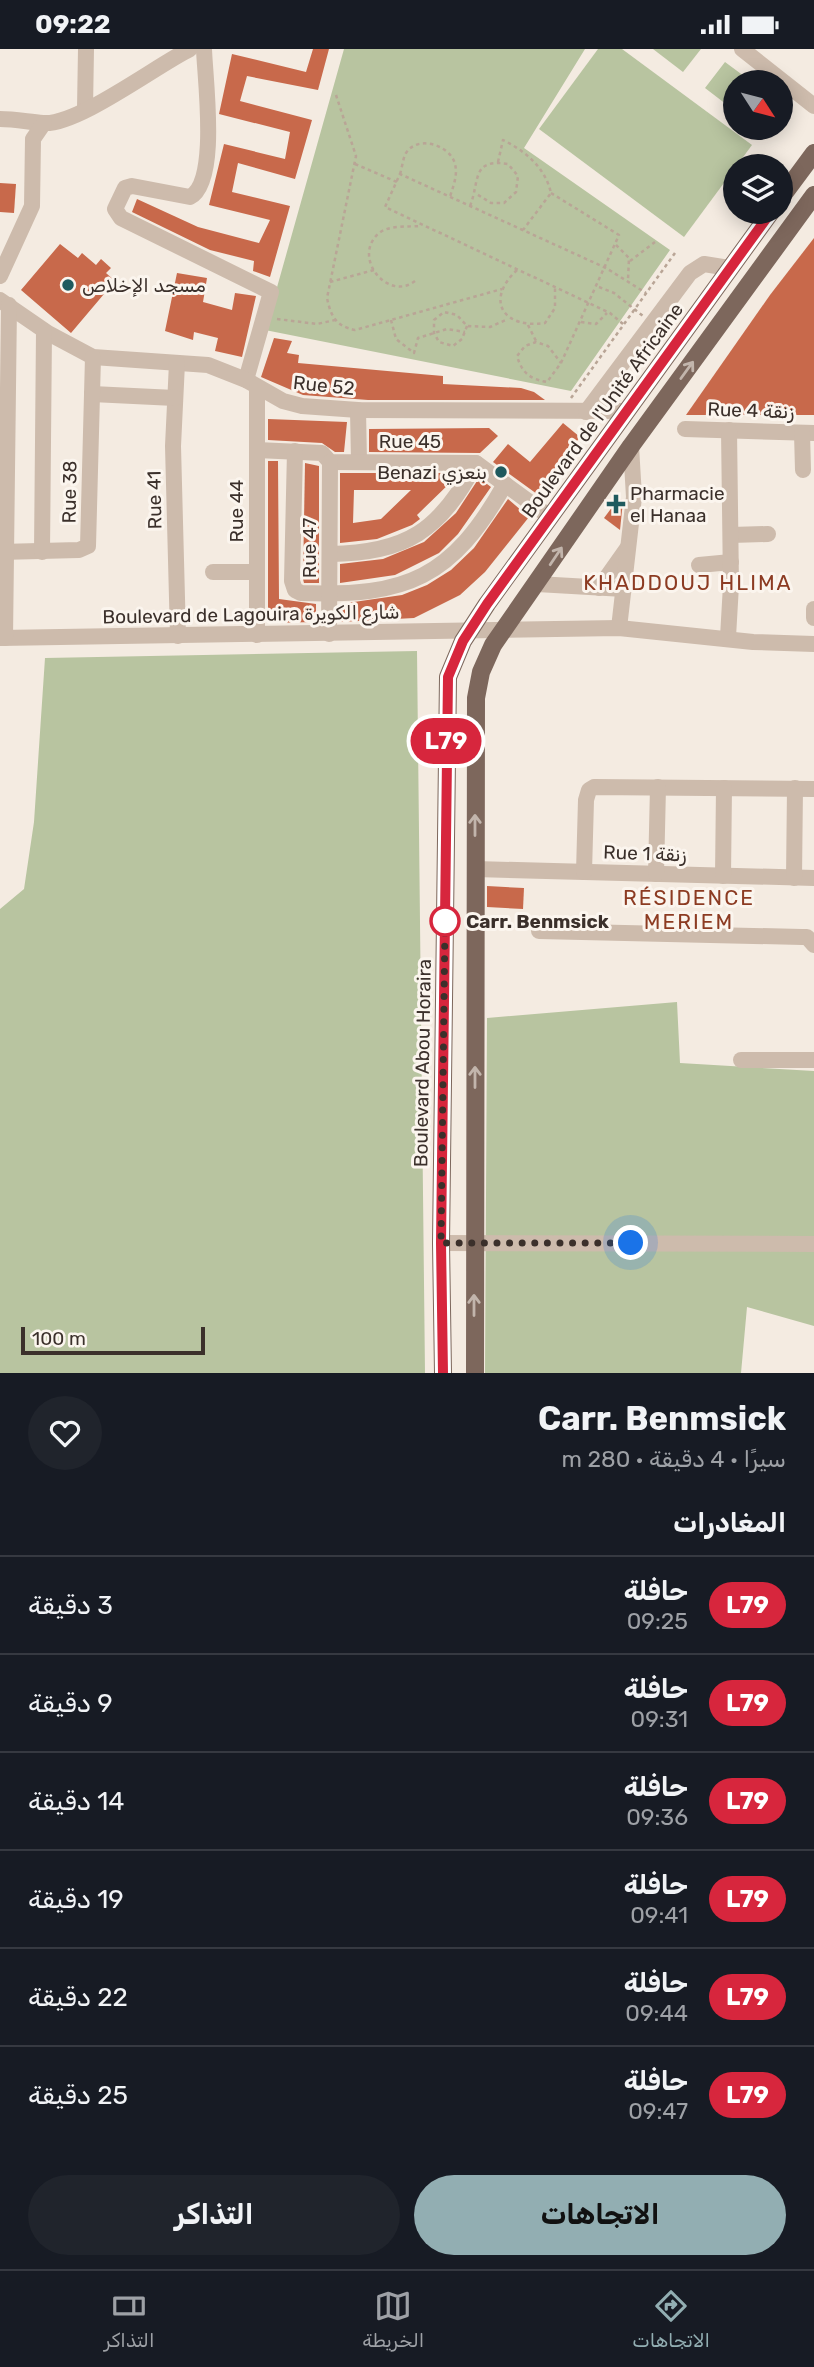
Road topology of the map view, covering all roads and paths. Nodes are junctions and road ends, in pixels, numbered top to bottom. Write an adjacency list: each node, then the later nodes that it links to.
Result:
1 (86, 49): 7 (street)
2 (190, 49): 7 (street)
3 (204, 49): 60 (street, Rue 44)
4 (742, 49): 6 (street)
5 (336, 95): 12 (path)
6 (814, 106)
7 (85, 109): 9 (street)
8 (0, 118): 9 (street)
9 (44, 123): 32 (street)
10 (814, 153): 14 (main road)
11 (498, 162): 16 (path); 16 (path); 17 (path)
12 (354, 163): 15 (path); 35 (path)
13 (400, 174): 15 (path); 18 (path); 18 (path)
14 (793, 181)
15 (397, 182): 22 (path)
16 (475, 193): 20 (path)
17 (551, 193): 23 (path); 25 (path)
18 (450, 197): 20 (path)
19 (812, 200): 70 (main road, one-way to 19)
20 (470, 206): 23 (path)
21 (762, 224): 29 (main road, Boulevard de l'Unité Africaine)
22 (424, 226): 30 (path); 31 (path)
23 (523, 230): 28 (path)
24 (655, 242): 27 (path)
25 (616, 245): 27 (path); 28 (path)
26 (675, 253): 39 (path)
27 (630, 261): 33 (path)
28 (606, 268): 33 (path); 36 (path)
29 (729, 268): 49 (street); 65 (main road, Boulevard de l'Unité Africaine)
30 (374, 270): 34 (path); 35 (path)
31 (516, 270): 37 (path); 38 (path)
32 (0, 276)
33 (628, 280): 39 (path)
34 (415, 281)
35 (330, 282): 46 (path)
36 (598, 287): 41 (path); 42 (path)
37 (502, 289): 44 (path); 47 (path)
38 (555, 289): 41 (path); 52 (path)
39 (646, 293): 42 (path)
40 (4, 303): 53 (street, Rue 52); 82 (street)
41 (589, 305): 43 (path); 48 (path)
42 (634, 309): 49 (path); 50 (path)
43 (607, 312): 48 (path); 50 (path)
44 (508, 319): 51 (path); 52 (path)
45 (276, 320): 46 (path)
46 (335, 320): 47 (path)
47 (391, 320): 55 (path)
48 (581, 322): 59 (path)
49 (651, 322): 66 (street)
50 (623, 324): 64 (path)
51 (467, 325): 54 (path); 55 (path)
52 (528, 325): 56 (path)
53 (44, 331): 57 (street, Rue 52); 83 (street)
54 (465, 332): 55 (path); 55 (path)
55 (434, 333)
56 (536, 342): 59 (path); 59 (path)
57 (93, 357): 58 (street, Rue 52); 61 (street, Rue 38)
58 (177, 363): 60 (street, Rue 52); 62 (street, Rue 41)
59 (561, 363)
60 (251, 383): 63 (street, Rue 52); 71 (street, Rue 44)
61 (92, 394): 62 (street); 83 (street, Rue 38)
62 (175, 398): 100 (street, Rue 41)
63 (358, 410): 64 (street, Rue 52); 74 (street)
64 (562, 411): 66 (street, Rue 52)
65 (627, 411): 66 (street, Rue 52); 78 (main road, Boulevard de l'Unité Africaine)
66 (586, 412)
67 (685, 429): 68 (street, Rue 4 زنقة)
68 (729, 430): 69 (street, Rue 4 زنقة); 80 (street)
69 (808, 433): 76 (street)
70 (631, 446): 81 (street); 89 (main road, one-way to 70)
71 (257, 450): 72 (street, Rue 45); 88 (street, Rue 44)
72 (295, 450): 73 (street, Rue 45); 92 (street)
73 (330, 462): 74 (street, Rue 45); 84 (street, Rue 47)
74 (359, 462): 75 (street, Rue 45)
75 (476, 463): 77 (street); 84 (street)
76 (803, 470)
77 (505, 484): 78 (street); 92 (street)
78 (550, 517): 96 (main road, Boulevard de l'Unité Africaine)
79 (768, 534): 80 (street)
80 (731, 535): 85 (street)
81 (631, 543): 90 (street); 91 (street)
82 (3, 552): 83 (street, Rue 38); 102 (street)
83 (42, 552)
84 (330, 554): 92 (street, Rue 47)
85 (731, 562): 86 (street); 101 (street)
86 (699, 565)
87 (213, 572): 88 (street)
88 (257, 572): 99 (street, Rue 44)
89 (537, 584): 90 (street); 97 (main road)
90 (599, 588): 91 (street)
91 (624, 589): 95 (street)
92 (329, 594): 98 (street, Rue 47)
93 (814, 609): 94 (street)
94 (814, 618)
95 (619, 628): 97 (street, Boulevard de Lagouira شارع الكويرة); 101 (street, Boulevard de Lagouira شارع الكويرة)
96 (468, 632): 97 (street, Boulevard de Lagouira شارع الكويرة); 98 (street, Boulevard de Lagouira شارع الكويرة); 119 (main road, Boulevard Abou Horaira)
97 (502, 632): 108 (main road, one-way to 97)
98 (329, 634): 99 (street, Boulevard de Lagouira شارع الكويرة)
99 (257, 635): 100 (street, Boulevard de Lagouira شارع الكويرة)
100 (178, 636): 102 (street, Boulevard de Lagouira شارع الكويرة)
101 (728, 637): 103 (street, Boulevard de Lagouira شارع الكويرة)
102 (3, 638)
103 (814, 644)
104 (657, 787): 105 (street); 109 (street); 110 (street)
105 (724, 788): 106 (street); 111 (street)
106 (795, 788): 107 (street); 112 (street)
107 (814, 789)
108 (475, 869): 109 (street, Rue 1 زنقة); 118 (main road, one-way to 108)
109 (584, 872): 110 (street, Rue 1 زنقة)
110 (656, 874): 111 (street, Rue 1 زنقة)
111 (723, 876): 112 (street, Rue 1 زنقة)
112 (794, 878): 113 (street, Rue 1 زنقة)
113 (814, 878)
114 (539, 931): 115 (street)
115 (814, 945)
116 (741, 1060): 117 (street)
117 (814, 1060)
118 (474, 1242): 119 (street); 120 (street); 122 (main road, one-way to 118)
119 (441, 1243): 121 (main road, Boulevard Abou Horaira)
120 (814, 1244)
121 (443, 1373)
122 (475, 1373)

